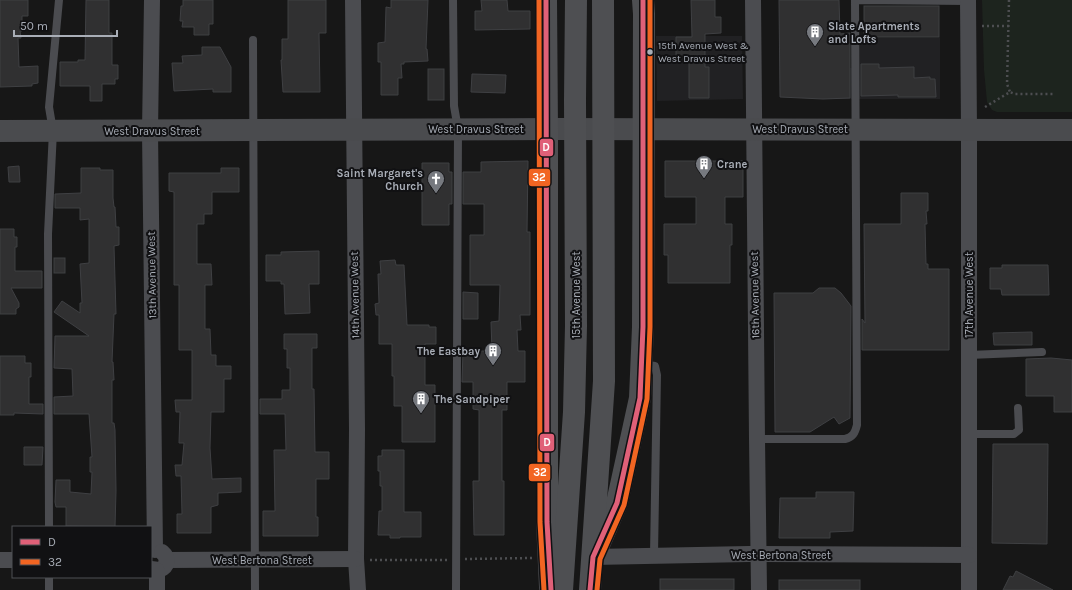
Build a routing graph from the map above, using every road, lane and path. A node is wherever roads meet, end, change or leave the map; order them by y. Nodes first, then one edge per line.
1 (59, 0) edge
2 (152, 0) edge
3 (354, 0) edge
4 (453, 0) edge
5 (546, 0) edge
6 (576, 0) edge
7 (602, 0) edge
8 (643, 0) edge
9 (753, 0) edge
10 (1009, 0) edge
11 (968, 1) edge
12 (981, 26) dead end
13 (1009, 26) junction
14 (253, 40) dead end
15 (1010, 92) junction
16 (1054, 94) dead end
17 (985, 107) dead end
18 (551, 129) junction
19 (636, 129) junction
20 (354, 130) junction
21 (458, 130) junction
22 (754, 130) junction
23 (856, 130) junction
24 (969, 130) junction
25 (1072, 130) edge
26 (0, 131) edge
27 (53, 131) junction
28 (150, 131) junction
29 (253, 131) junction
30 (1042, 352) dead end
31 (969, 355) junction
32 (642, 364) junction
33 (1018, 408) dead end
34 (969, 434) junction
35 (757, 439) junction
36 (49, 526) edge
37 (153, 550) edge
38 (759, 554) junction
39 (654, 555) junction
40 (969, 555) junction
41 (593, 557) junction
42 (535, 558) dead end
43 (356, 559) junction
44 (0, 560) edge
45 (12, 560) edge
46 (255, 560) junction
47 (374, 560) dead end
48 (438, 560) dead end
49 (462, 560) dead end
50 (158, 567) edge
51 (49, 578) edge
52 (49, 590) edge
53 (157, 590) edge
54 (255, 590) edge
55 (358, 590) edge
56 (456, 590) edge
57 (550, 590) edge
58 (562, 590) edge
59 (590, 590) edge
60 (759, 590) edge
61 (969, 590) edge

1 - 27 lane
2 - 28 street, 13th Avenue West
3 - 20 street, 14th Avenue West
4 - 21 lane
5 - 18 main road
6 - 58 main road, 15th Avenue West
7 - 41 main road
8 - 19 main road
9 - 22 street, 16th Avenue West
10 - 13 path
11 - 23 lane
11 - 24 street, 17th Avenue West
12 - 13 path
13 - 15 path
14 - 29 lane
15 - 16 path
15 - 17 path
18 - 19 street, West Dravus Street
18 - 21 street, West Dravus Street
18 - 57 main road
19 - 22 street, West Dravus Street
19 - 32 main road
20 - 21 street, West Dravus Street
20 - 29 street, West Dravus Street
20 - 43 street, 14th Avenue West
21 - 56 lane
22 - 23 street, West Dravus Street
22 - 35 street, 16th Avenue West
23 - 24 street, West Dravus Street
23 - 35 lane
24 - 25 street, West Dravus Street
24 - 31 street, 17th Avenue West
26 - 27 street, West Dravus Street
27 - 28 street, West Dravus Street
27 - 36 lane
28 - 29 street, West Dravus Street
28 - 37 street, 13th Avenue West
29 - 46 lane
30 - 31 lane
31 - 34 street, 17th Avenue West
32 - 39 lane
32 - 41 main road
33 - 34 lane
34 - 40 street, 17th Avenue West
35 - 38 street, 16th Avenue West
37 - 50 street
38 - 39 street, West Bertona Street
38 - 40 street, West Bertona Street
38 - 60 street, 16th Avenue West
39 - 41 street, West Bertona Street
40 - 61 street, 17th Avenue West
41 - 59 main road
42 - 49 path
43 - 46 street, West Bertona Street
43 - 55 street, 14th Avenue West
44 - 45 street
46 - 50 street, West Bertona Street
46 - 54 lane
47 - 48 path
50 - 53 street
51 - 52 lane

